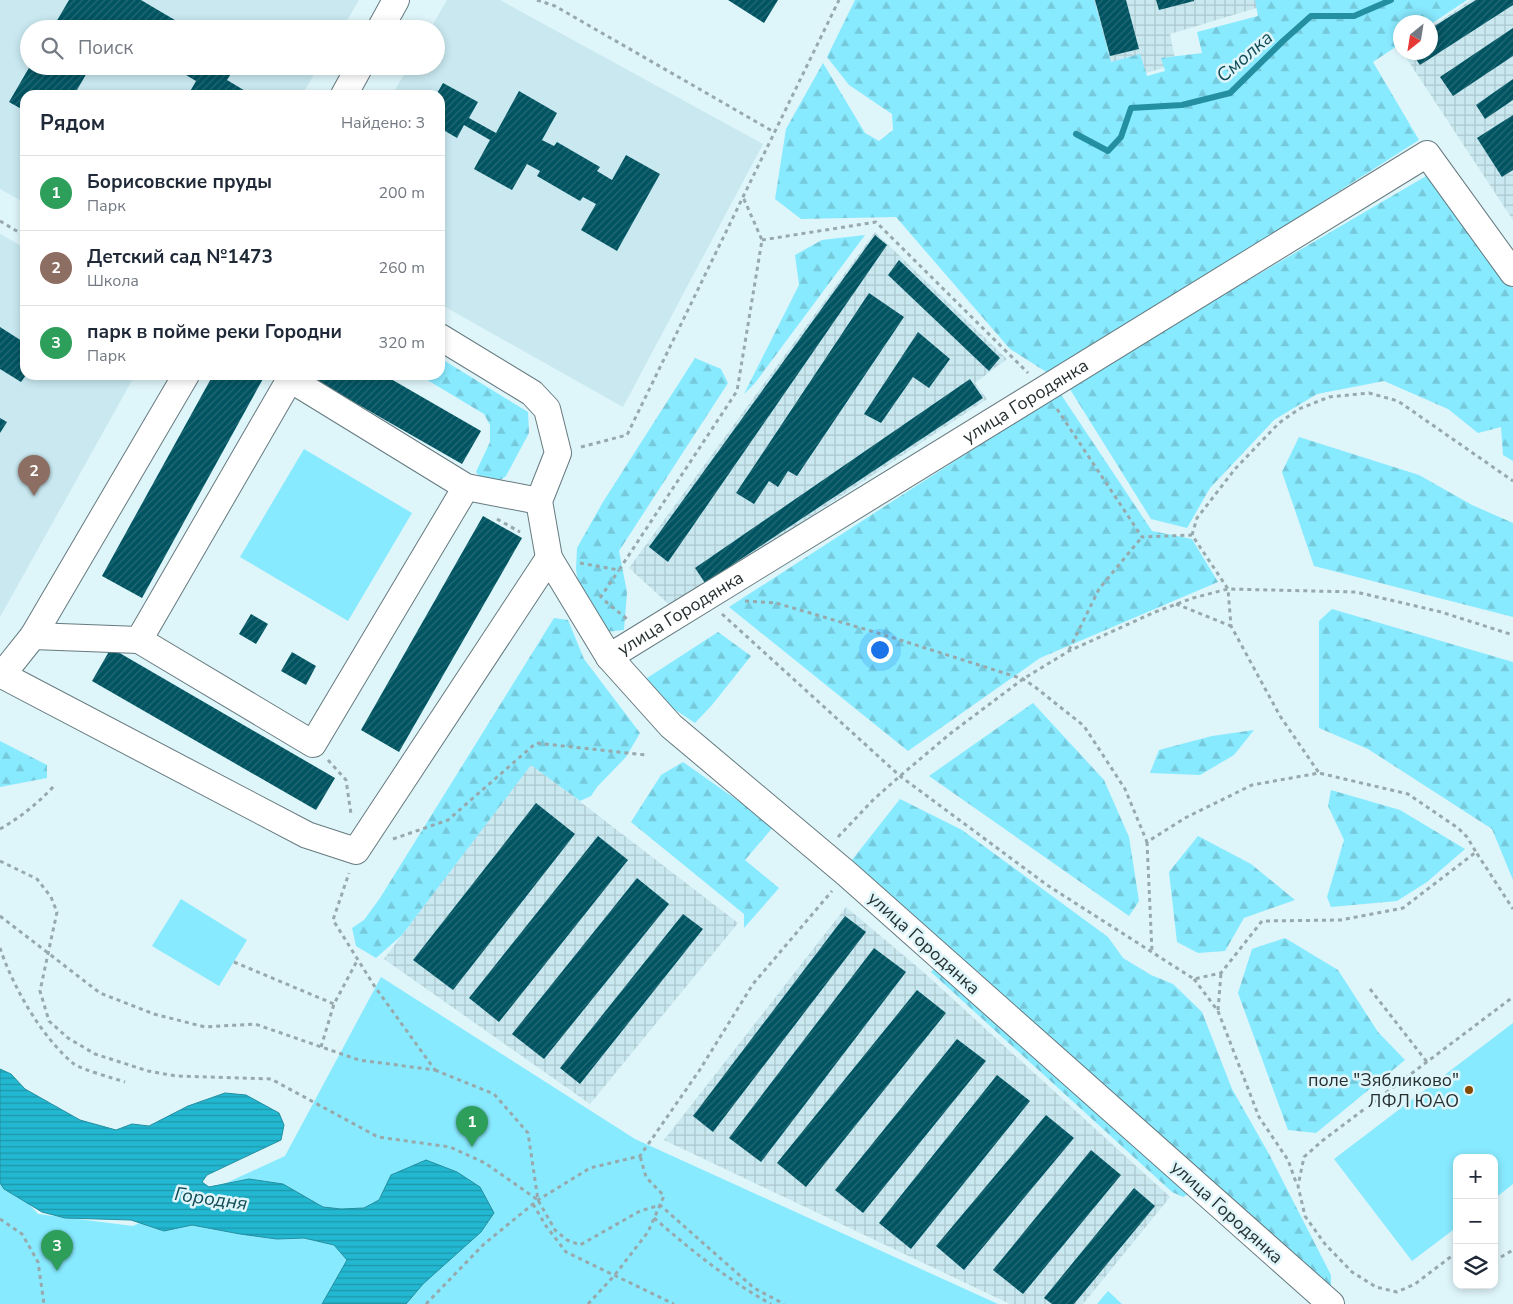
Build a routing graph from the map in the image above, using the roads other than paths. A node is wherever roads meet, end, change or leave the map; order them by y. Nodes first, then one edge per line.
1 (396, 0) edge
2 (385, 20) edge
3 (355, 75) edge
4 (347, 90) edge
5 (1513, 273) edge
6 (445, 340) edge
7 (183, 380) edge
8 (289, 380) edge
9 (293, 380) edge
10 (466, 487) junction
11 (539, 502) junction
12 (548, 552) junction
13 (33, 636) junction
14 (139, 640) junction
15 (609, 658) junction
16 (1, 675) edge
17 (1331, 1304) edge

1 - 2 street
3 - 4 street
5 - 15 street, улица Городянка
6 - 11 street
7 - 13 street
8 - 14 street
9 - 10 street
10 - 11 street
10 - 14 street
11 - 12 street
12 - 15 street
12 - 16 street
13 - 14 street
13 - 16 street
15 - 17 street, улица Городянка

